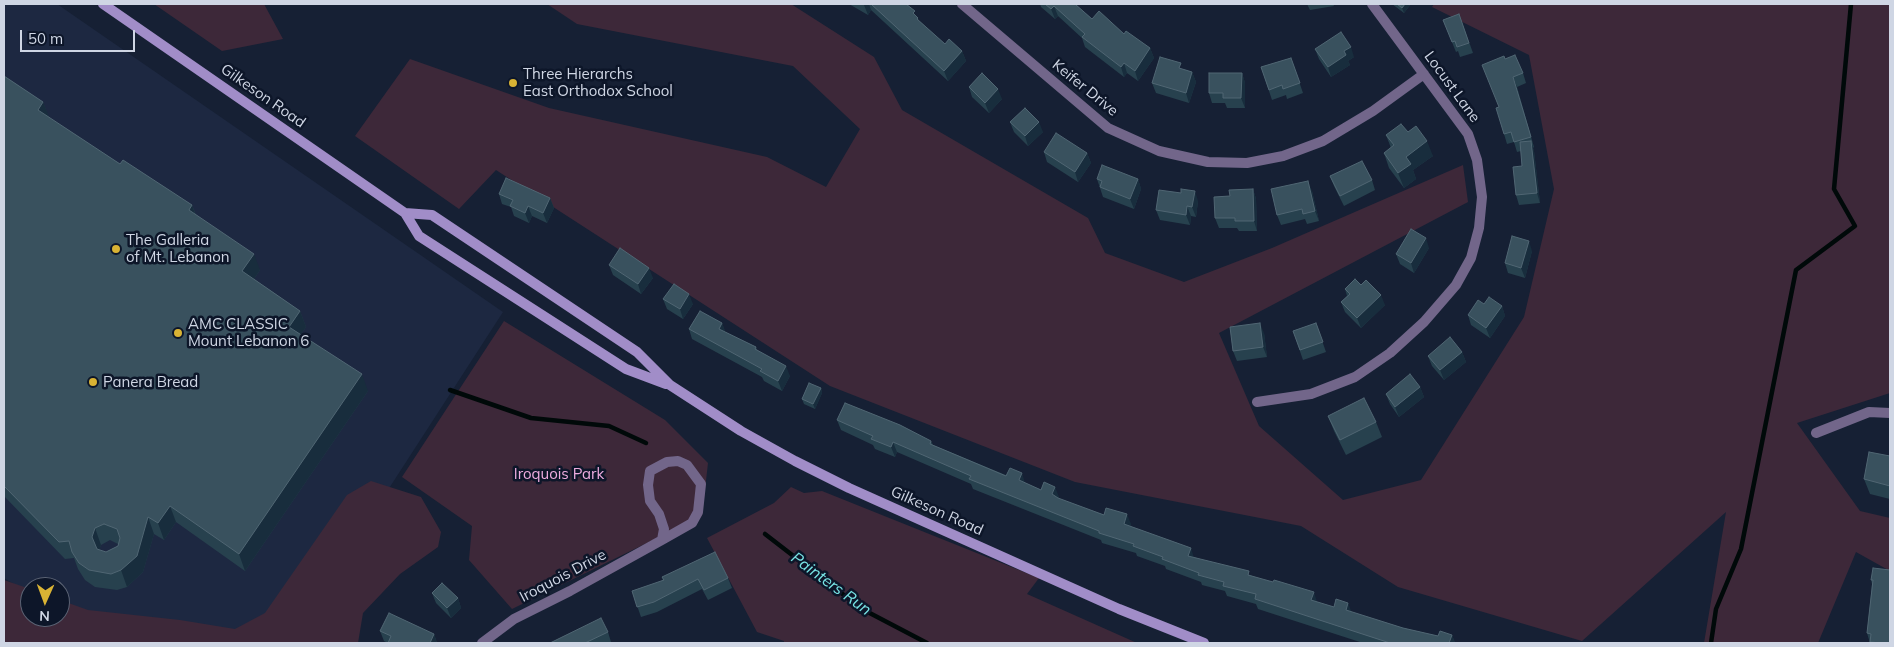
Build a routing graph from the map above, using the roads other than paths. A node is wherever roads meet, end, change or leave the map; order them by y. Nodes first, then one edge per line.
1 (103, 4) edge
2 (962, 4) edge
3 (1372, 4) edge
4 (1424, 74) junction
5 (405, 213) junction
6 (670, 385) junction
7 (1257, 402) dead end
8 (1890, 413) edge
9 (1816, 433) dead end
10 (662, 540) junction
11 (482, 643) edge
12 (1204, 643) edge

1 - 5 street, Gilkeson Road
2 - 4 street, Keifer Drive
3 - 4 street, Locust Lane
4 - 7 street, Locust Lane
5 - 6 street, Gilkeson Road
5 - 6 street, Gilkeson Road
6 - 12 street, Gilkeson Road
8 - 9 street
10 - 10 street, Iroquois Drive
10 - 11 street, Iroquois Drive

